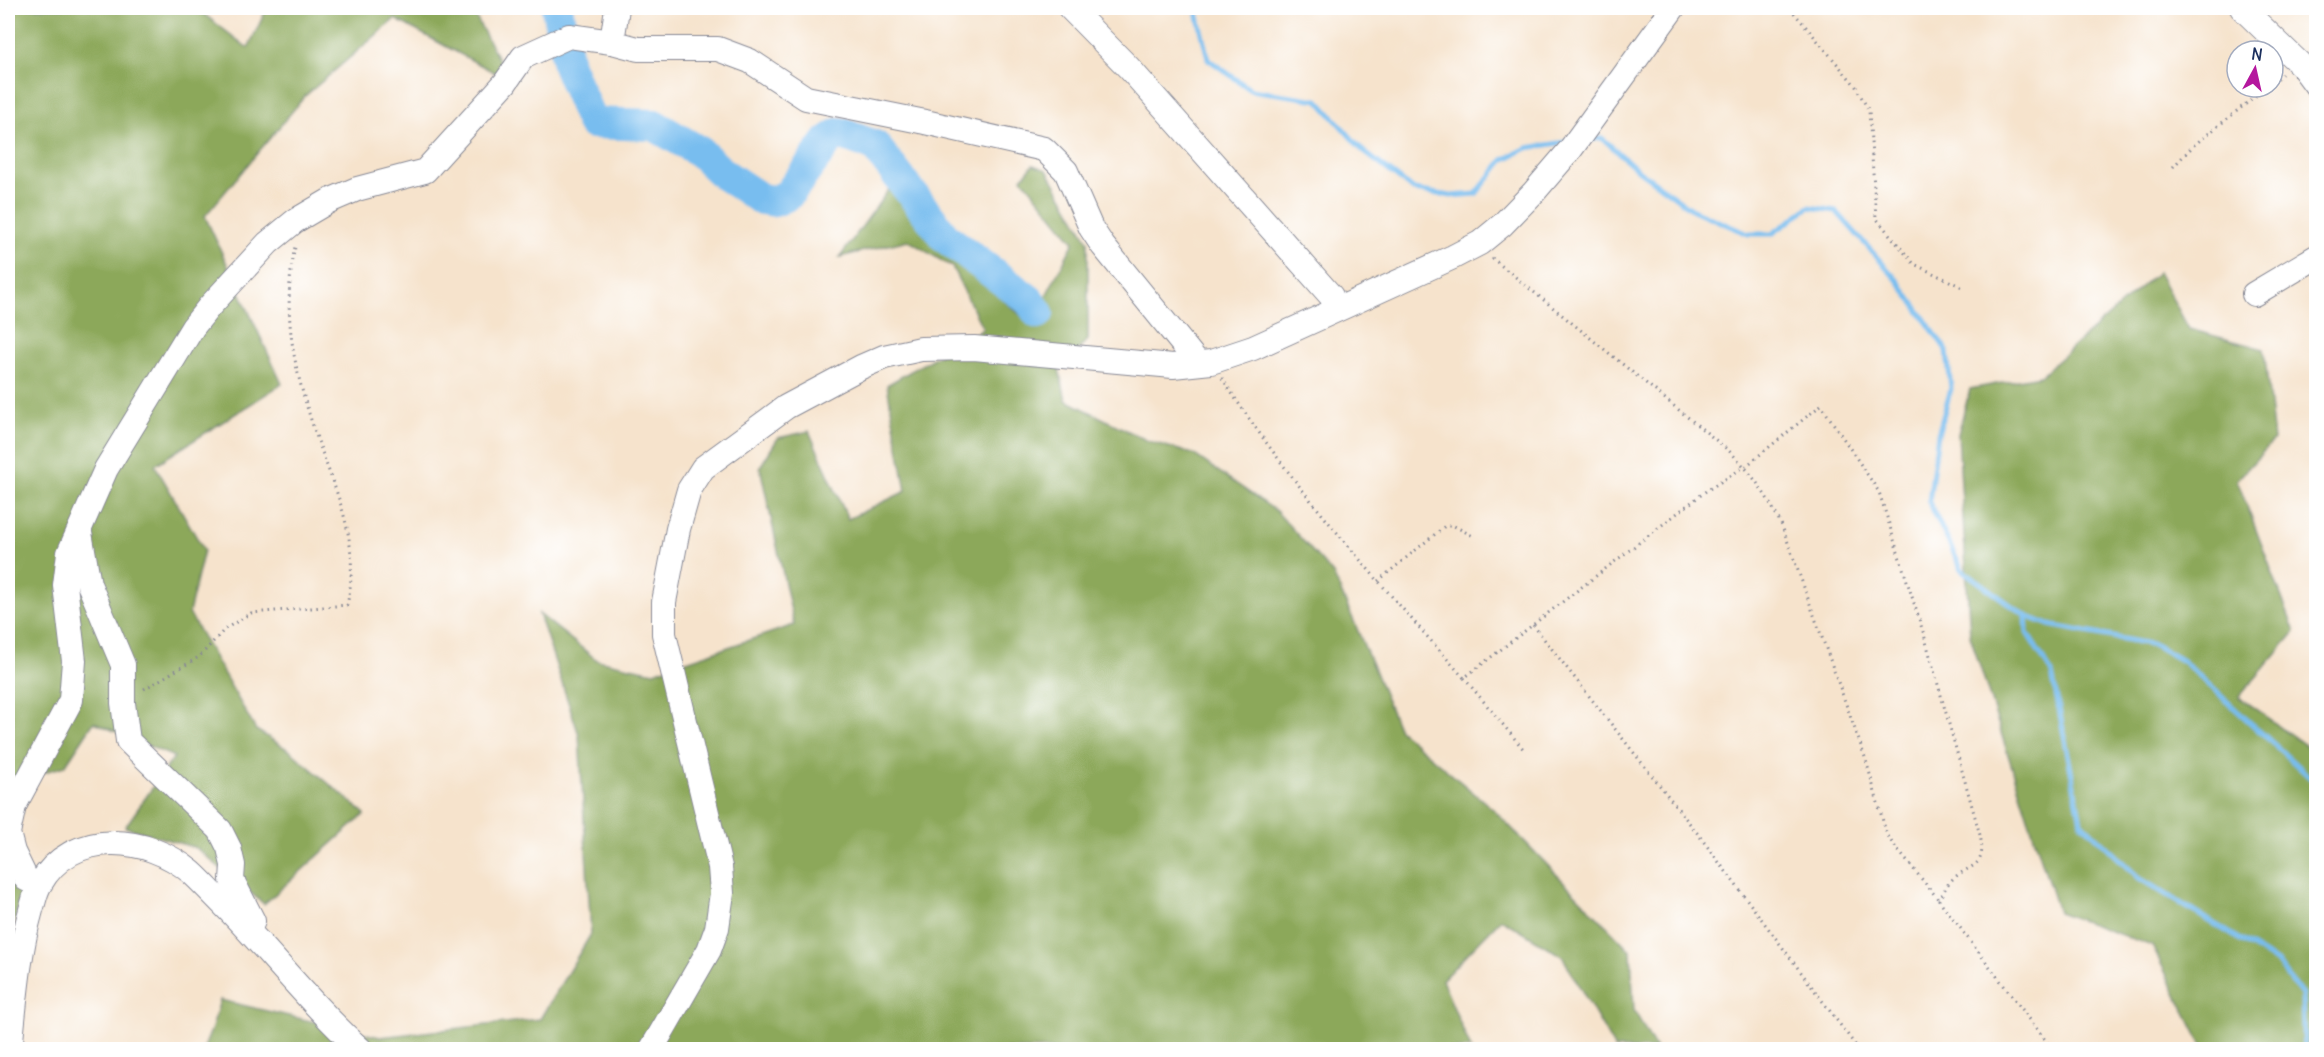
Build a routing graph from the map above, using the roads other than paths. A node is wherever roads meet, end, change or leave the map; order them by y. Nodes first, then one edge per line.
1 (617, 8) edge
2 (1070, 8) edge
3 (1673, 8) edge
4 (2241, 8) edge
5 (612, 42) junction
6 (2316, 85) edge
7 (2316, 257) edge
8 (2254, 294) dead end
9 (1337, 309) junction
10 (1205, 362) junction
11 (79, 532) junction
12 (39, 885) junction
13 (249, 930) junction
14 (10, 1050) edge
15 (361, 1050) edge
16 (651, 1050) edge

1 - 5 street
2 - 9 street
3 - 9 street
4 - 6 street
5 - 10 street
5 - 11 street
7 - 8 street
9 - 10 street
10 - 16 street
11 - 12 street
11 - 13 street
12 - 13 street
12 - 14 street
13 - 15 street

